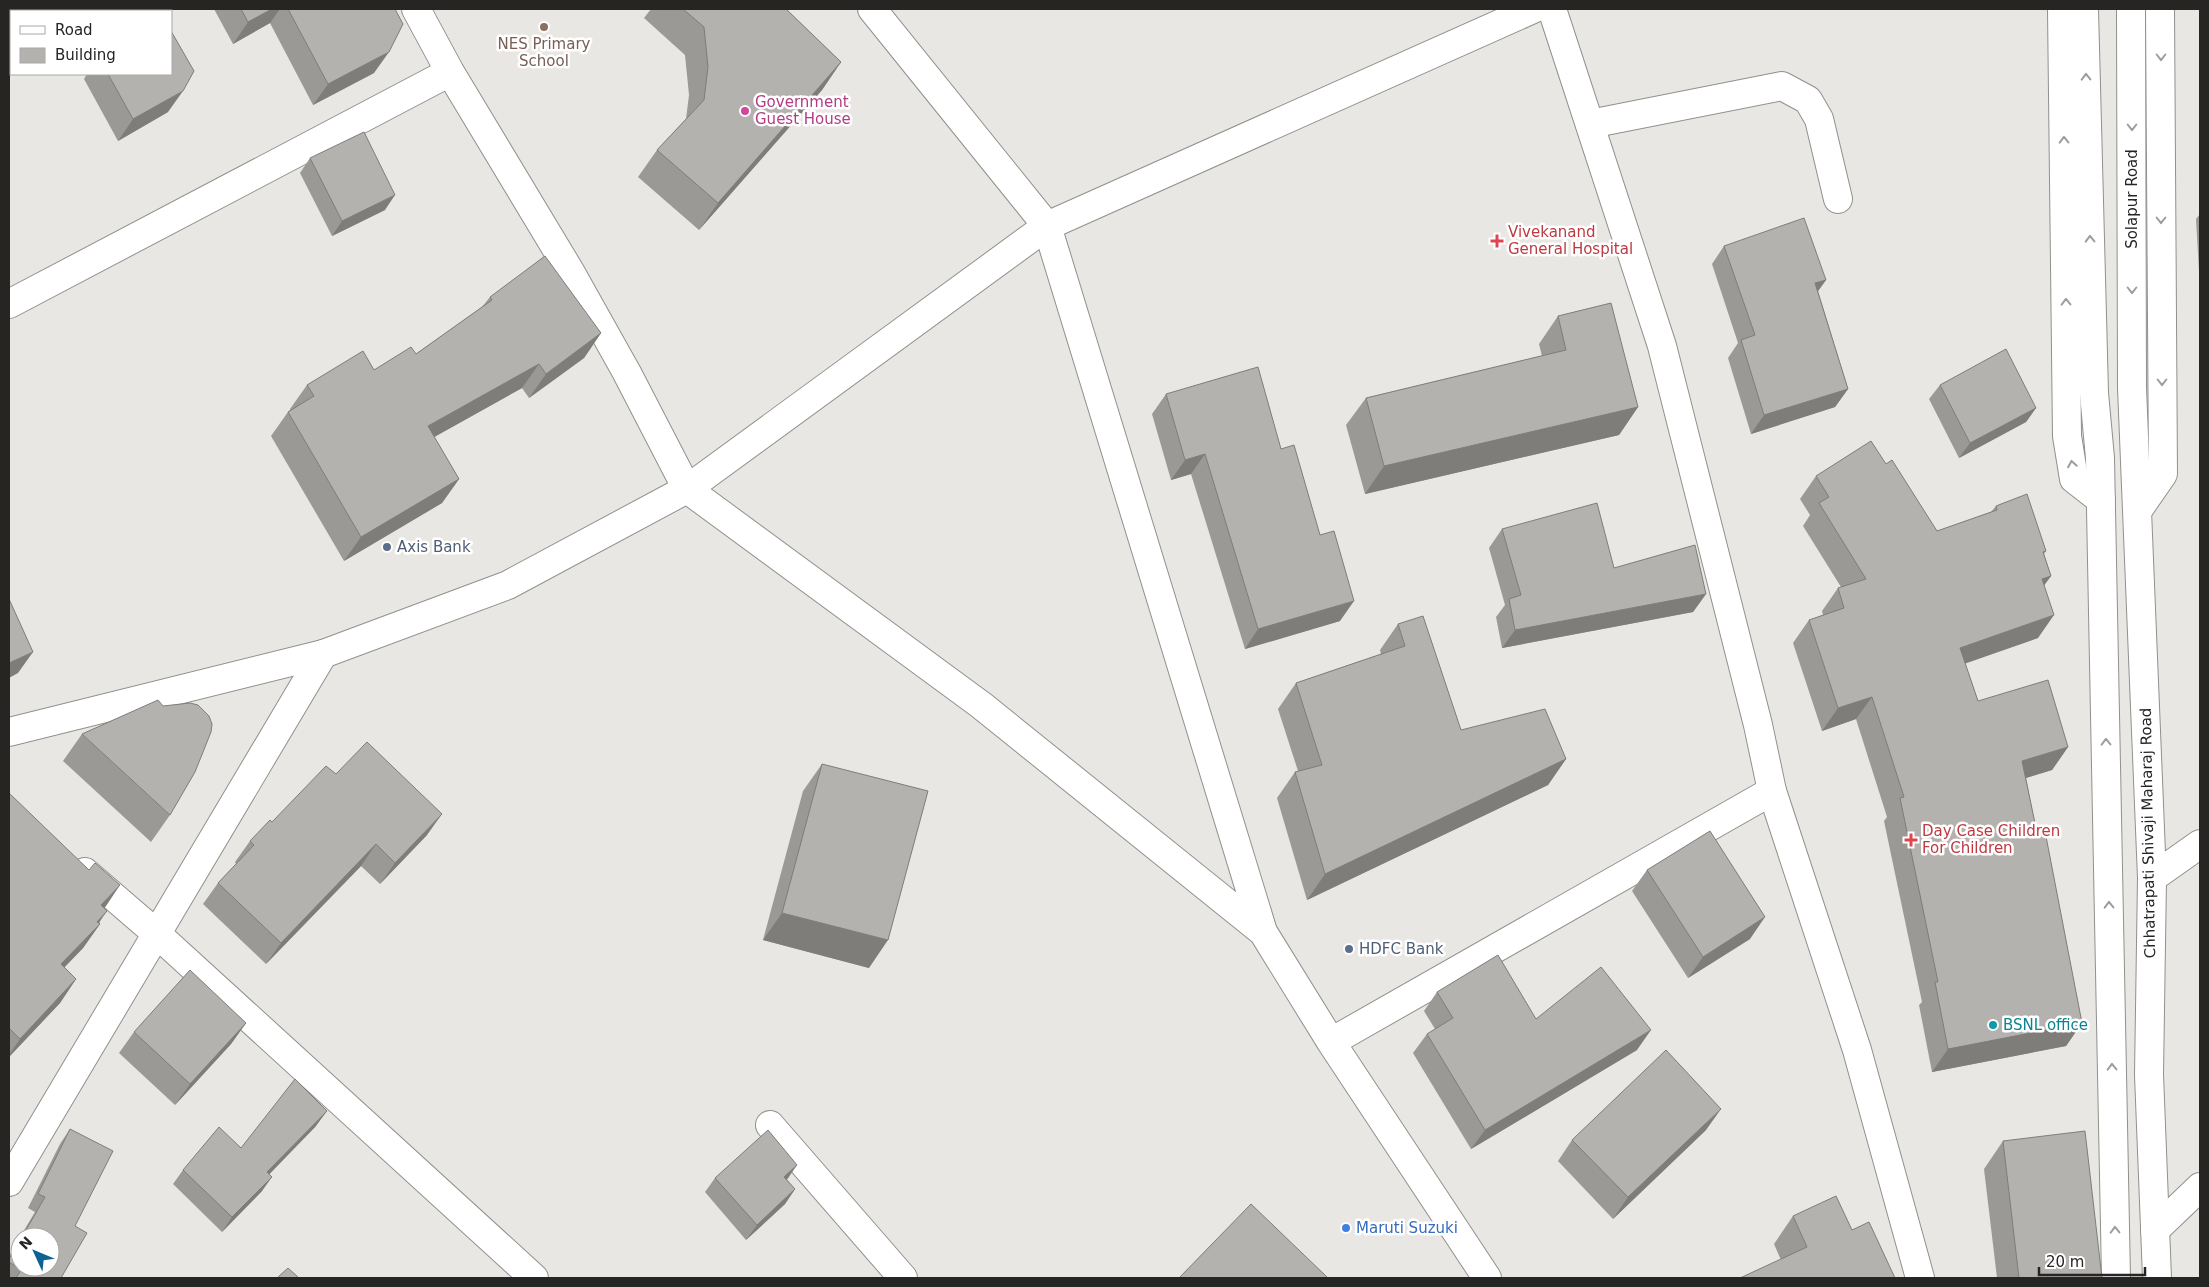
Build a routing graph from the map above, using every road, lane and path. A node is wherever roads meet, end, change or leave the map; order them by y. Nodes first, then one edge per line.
1 (416, 9) edge
2 (872, 9) edge
3 (1533, 9) edge
4 (1552, 9) edge
5 (2062, 9) edge
6 (2084, 9) edge
7 (2131, 9) edge
8 (2160, 9) edge
9 (450, 72) junction
10 (1590, 124) junction
11 (1838, 199) dead end
12 (1047, 226) junction
13 (9, 304) edge
14 (2132, 388) joint
15 (687, 489) junction
16 (2100, 500) junction
17 (2138, 510) junction
18 (323, 654) junction
19 (9, 732) edge
20 (1772, 791) junction
21 (2200, 844) edge
22 (68, 857) edge
23 (2152, 878) junction
24 (1263, 932) junction
25 (157, 934) junction
26 (1331, 1042) junction
27 (770, 1125) dead end
28 (9, 1182) edge
29 (2200, 1187) edge
30 (2155, 1230) junction
31 (1484, 1277) edge
32 (534, 1278) edge
33 (903, 1278) edge
34 (1920, 1278) edge
35 (2116, 1278) edge
36 (2157, 1278) edge

1 - 9 street
2 - 12 street
3 - 12 street
4 - 10 street
16 -> 5 street
16 -> 6 street
7 -> 14 street, Solapur Road
8 -> 17 street
9 - 13 street
9 - 15 street
10 - 11 street
10 - 20 street
12 - 15 street
12 - 24 street
14 - 17 street, Chhatrapati Shivaji Maharaj Road
15 - 18 street
15 - 24 street
35 -> 16 street
17 - 23 street, Chhatrapati Shivaji Maharaj Road
18 - 19 street
18 - 25 street
20 - 26 street
20 - 34 street
21 - 23 street
22 - 25 street
23 - 30 street, Chhatrapati Shivaji Maharaj Road
24 - 26 street
25 - 28 street
25 - 32 street
26 - 31 street
27 - 33 street
29 - 30 street
30 - 36 street, Chhatrapati Shivaji Maharaj Road

